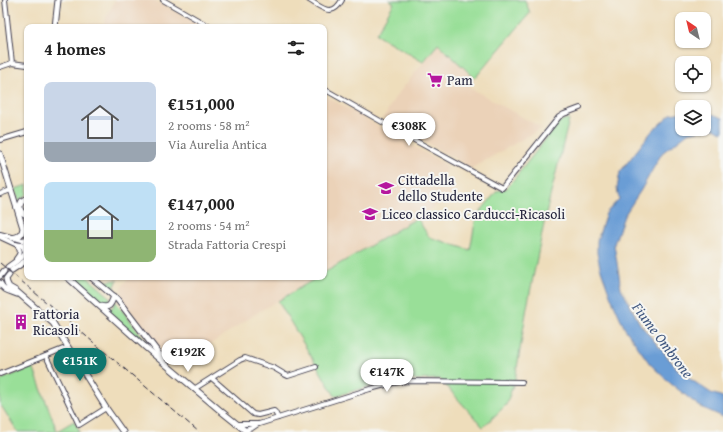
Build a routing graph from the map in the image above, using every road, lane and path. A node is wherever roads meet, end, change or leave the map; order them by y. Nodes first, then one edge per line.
1 (5, 0) edge
2 (58, 0) edge
3 (163, 0) edge
4 (309, 0) edge
5 (342, 0) edge
6 (55, 24) edge
7 (203, 24) edge
8 (12, 63) junction
9 (24, 65) edge
10 (0, 67) edge
11 (327, 91) edge
12 (580, 108) dead end
13 (24, 133) edge
14 (0, 140) edge
15 (0, 154) edge
16 (12, 191) junction
17 (0, 194) edge
18 (24, 200) edge
19 (20, 205) junction
20 (24, 214) edge
21 (0, 235) edge
22 (12, 238) junction
23 (24, 240) edge
24 (16, 244) junction
25 (24, 249) edge
26 (24, 254) edge
27 (14, 262) junction
28 (24, 262) edge
29 (7, 277) joint
30 (71, 280) edge
31 (95, 280) edge
32 (0, 284) edge
33 (22, 296) junction
34 (114, 296) junction
35 (100, 306) junction
36 (68, 347) junction
37 (46, 356) junction
38 (316, 367) dead end
39 (172, 370) junction
40 (0, 374) edge
41 (212, 378) junction
42 (522, 382) dead end
43 (194, 389) junction
44 (106, 408) junction
45 (278, 418) junction
46 (235, 424) junction
47 (248, 424) junction
48 (259, 424) junction
49 (252, 430) edge
50 (121, 431) edge
51 (246, 431) edge

1 - 8 street
2 - 6 main road
3 - 7 street
4 - 5 street
8 - 9 street
8 - 10 street
11 - 12 street
13 - 14 street
15 - 16 main road
16 - 17 street
16 - 19 main road
16 - 22 main road
18 - 19 main road
19 - 20 main road
21 - 22 street
21 - 24 street
22 - 23 street
24 - 25 street
24 - 27 street
26 - 27 main road
27 - 28 main road
29 - 32 street
29 - 33 main road
30 - 35 main road
31 - 34 main road
32 - 33 main road
33 - 36 main road
34 - 35 main road
34 - 39 main road
35 - 39 main road
36 - 37 street
36 - 44 main road
37 - 40 street
37 - 44 street
38 - 41 street
39 - 43 main road
41 - 43 street
41 - 45 street
42 - 45 street
43 - 46 main road
44 - 50 main road
45 - 48 street
46 - 47 street
46 - 51 main road
47 - 48 street
47 - 51 street
48 - 49 street
49 - 51 street

